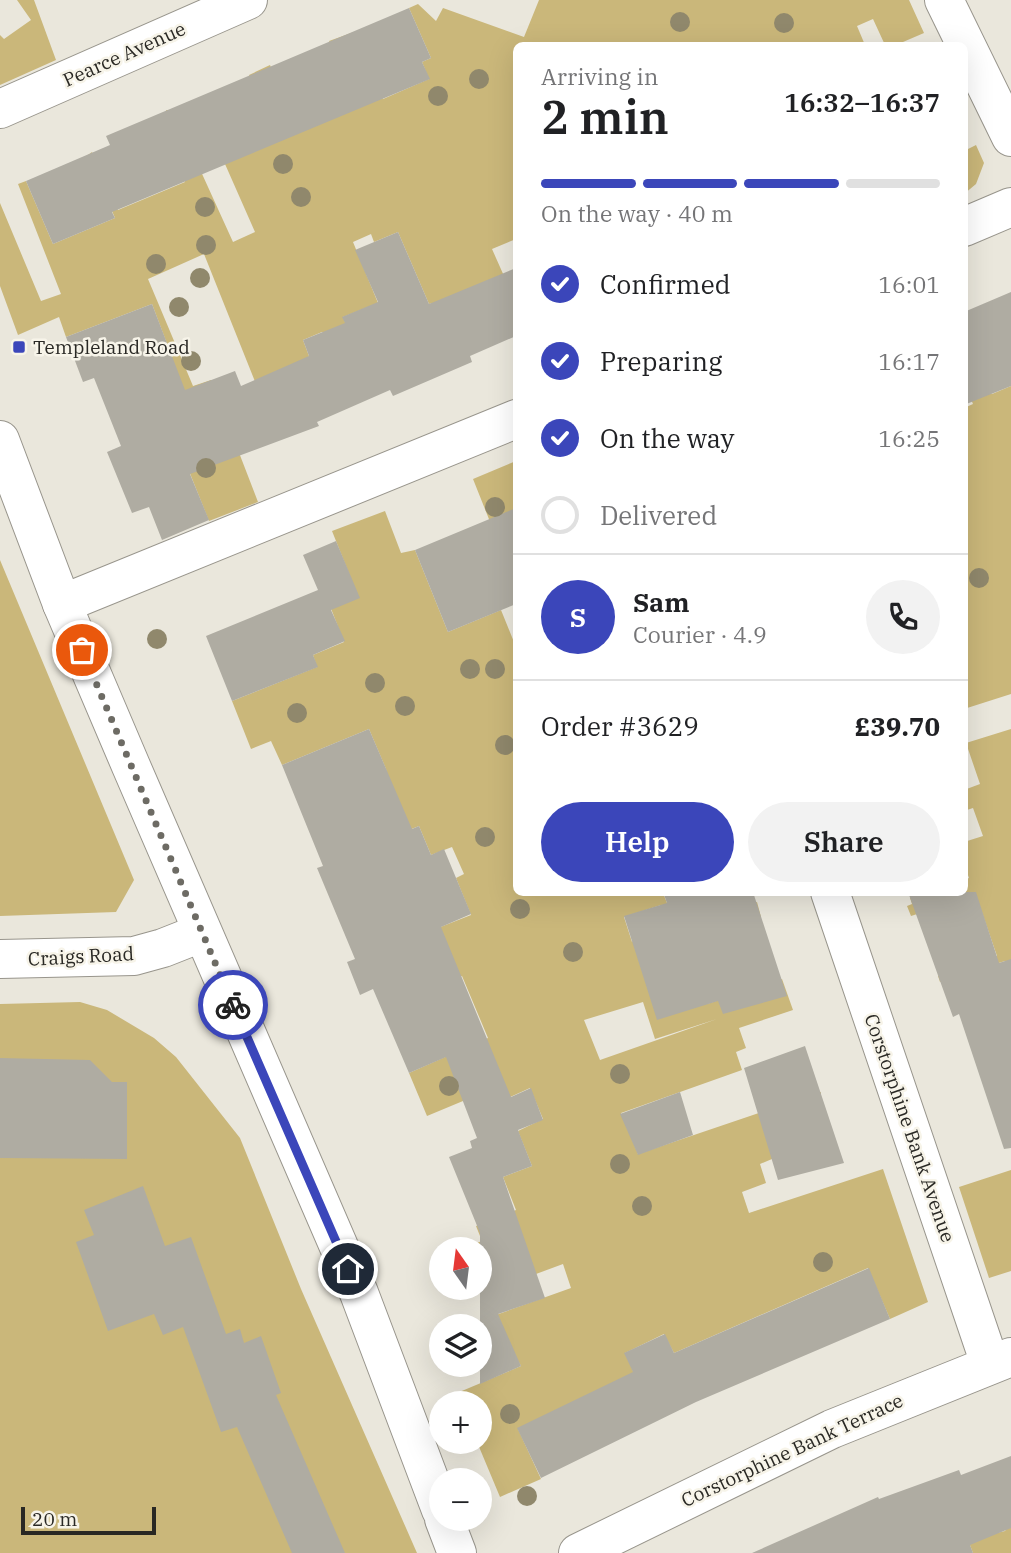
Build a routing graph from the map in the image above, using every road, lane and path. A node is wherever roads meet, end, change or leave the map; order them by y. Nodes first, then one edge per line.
1 (248, 0) edge
2 (944, 0) edge
3 (965, 42) edge
4 (968, 49) edge
5 (0, 108) edge
6 (1011, 136) edge
7 (1011, 207) edge
8 (968, 225) edge
9 (513, 420) edge
10 (0, 440) edge
11 (62, 604) junction
12 (831, 896) edge
13 (201, 933) junction
14 (0, 959) edge
15 (1001, 1361) edge
16 (429, 1478) edge
17 (449, 1531) edge
18 (457, 1553) edge
19 (578, 1553) edge

1 - 5 street, Pearce Avenue
2 - 3 street
4 - 6 street
7 - 8 street
9 - 11 street
10 - 11 street
11 - 13 street
12 - 15 street, Corstorphine Bank Avenue
13 - 14 street, Craigs Road
13 - 16 street
15 - 19 street, Corstorphine Bank Terrace
17 - 18 street

